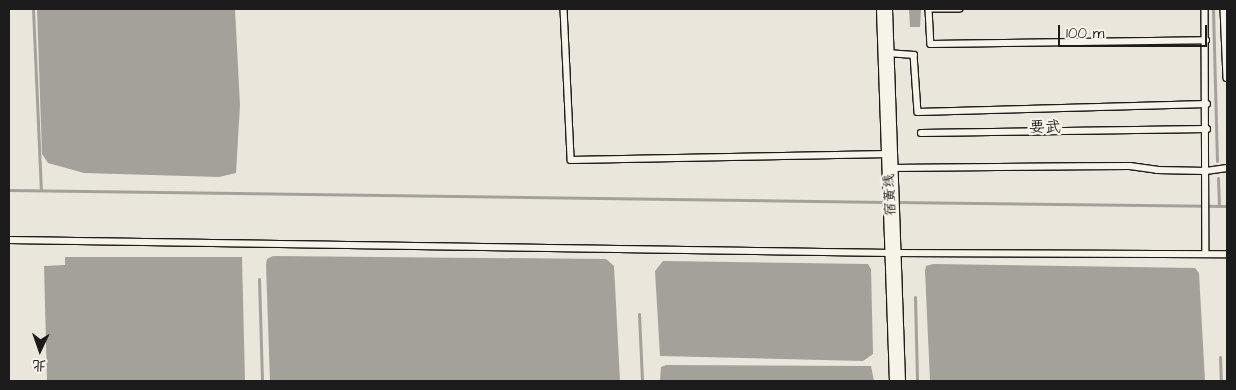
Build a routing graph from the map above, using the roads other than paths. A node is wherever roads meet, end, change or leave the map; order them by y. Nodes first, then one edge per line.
1 (564, 9) edge
2 (884, 9) edge
3 (960, 9) edge
4 (1205, 9) edge
5 (1224, 9) edge
6 (1226, 39) edge
7 (1206, 40) junction
8 (886, 54) junction
9 (1227, 67) edge
10 (1227, 78) edge
11 (1207, 104) junction
12 (1207, 129) junction
13 (921, 132) dead end
14 (889, 167) junction
15 (1227, 168) edge
16 (1206, 171) junction
17 (9, 240) edge
18 (892, 253) junction
19 (1206, 254) junction
20 (1227, 254) edge
21 (897, 381) edge

1 - 14 lane
2 - 8 main road, 宿黄线
3 - 7 lane
4 - 7 lane
5 - 6 lane
6 - 9 lane
7 - 11 lane
8 - 11 lane
8 - 14 main road, 宿黄线
9 - 10 lane
11 - 12 lane
12 - 13 lane
12 - 16 lane
14 - 16 lane
14 - 18 main road, 宿黄线
15 - 16 lane
16 - 19 lane
17 - 18 lane
18 - 19 lane
18 - 21 main road, 宿黄线
19 - 20 lane

